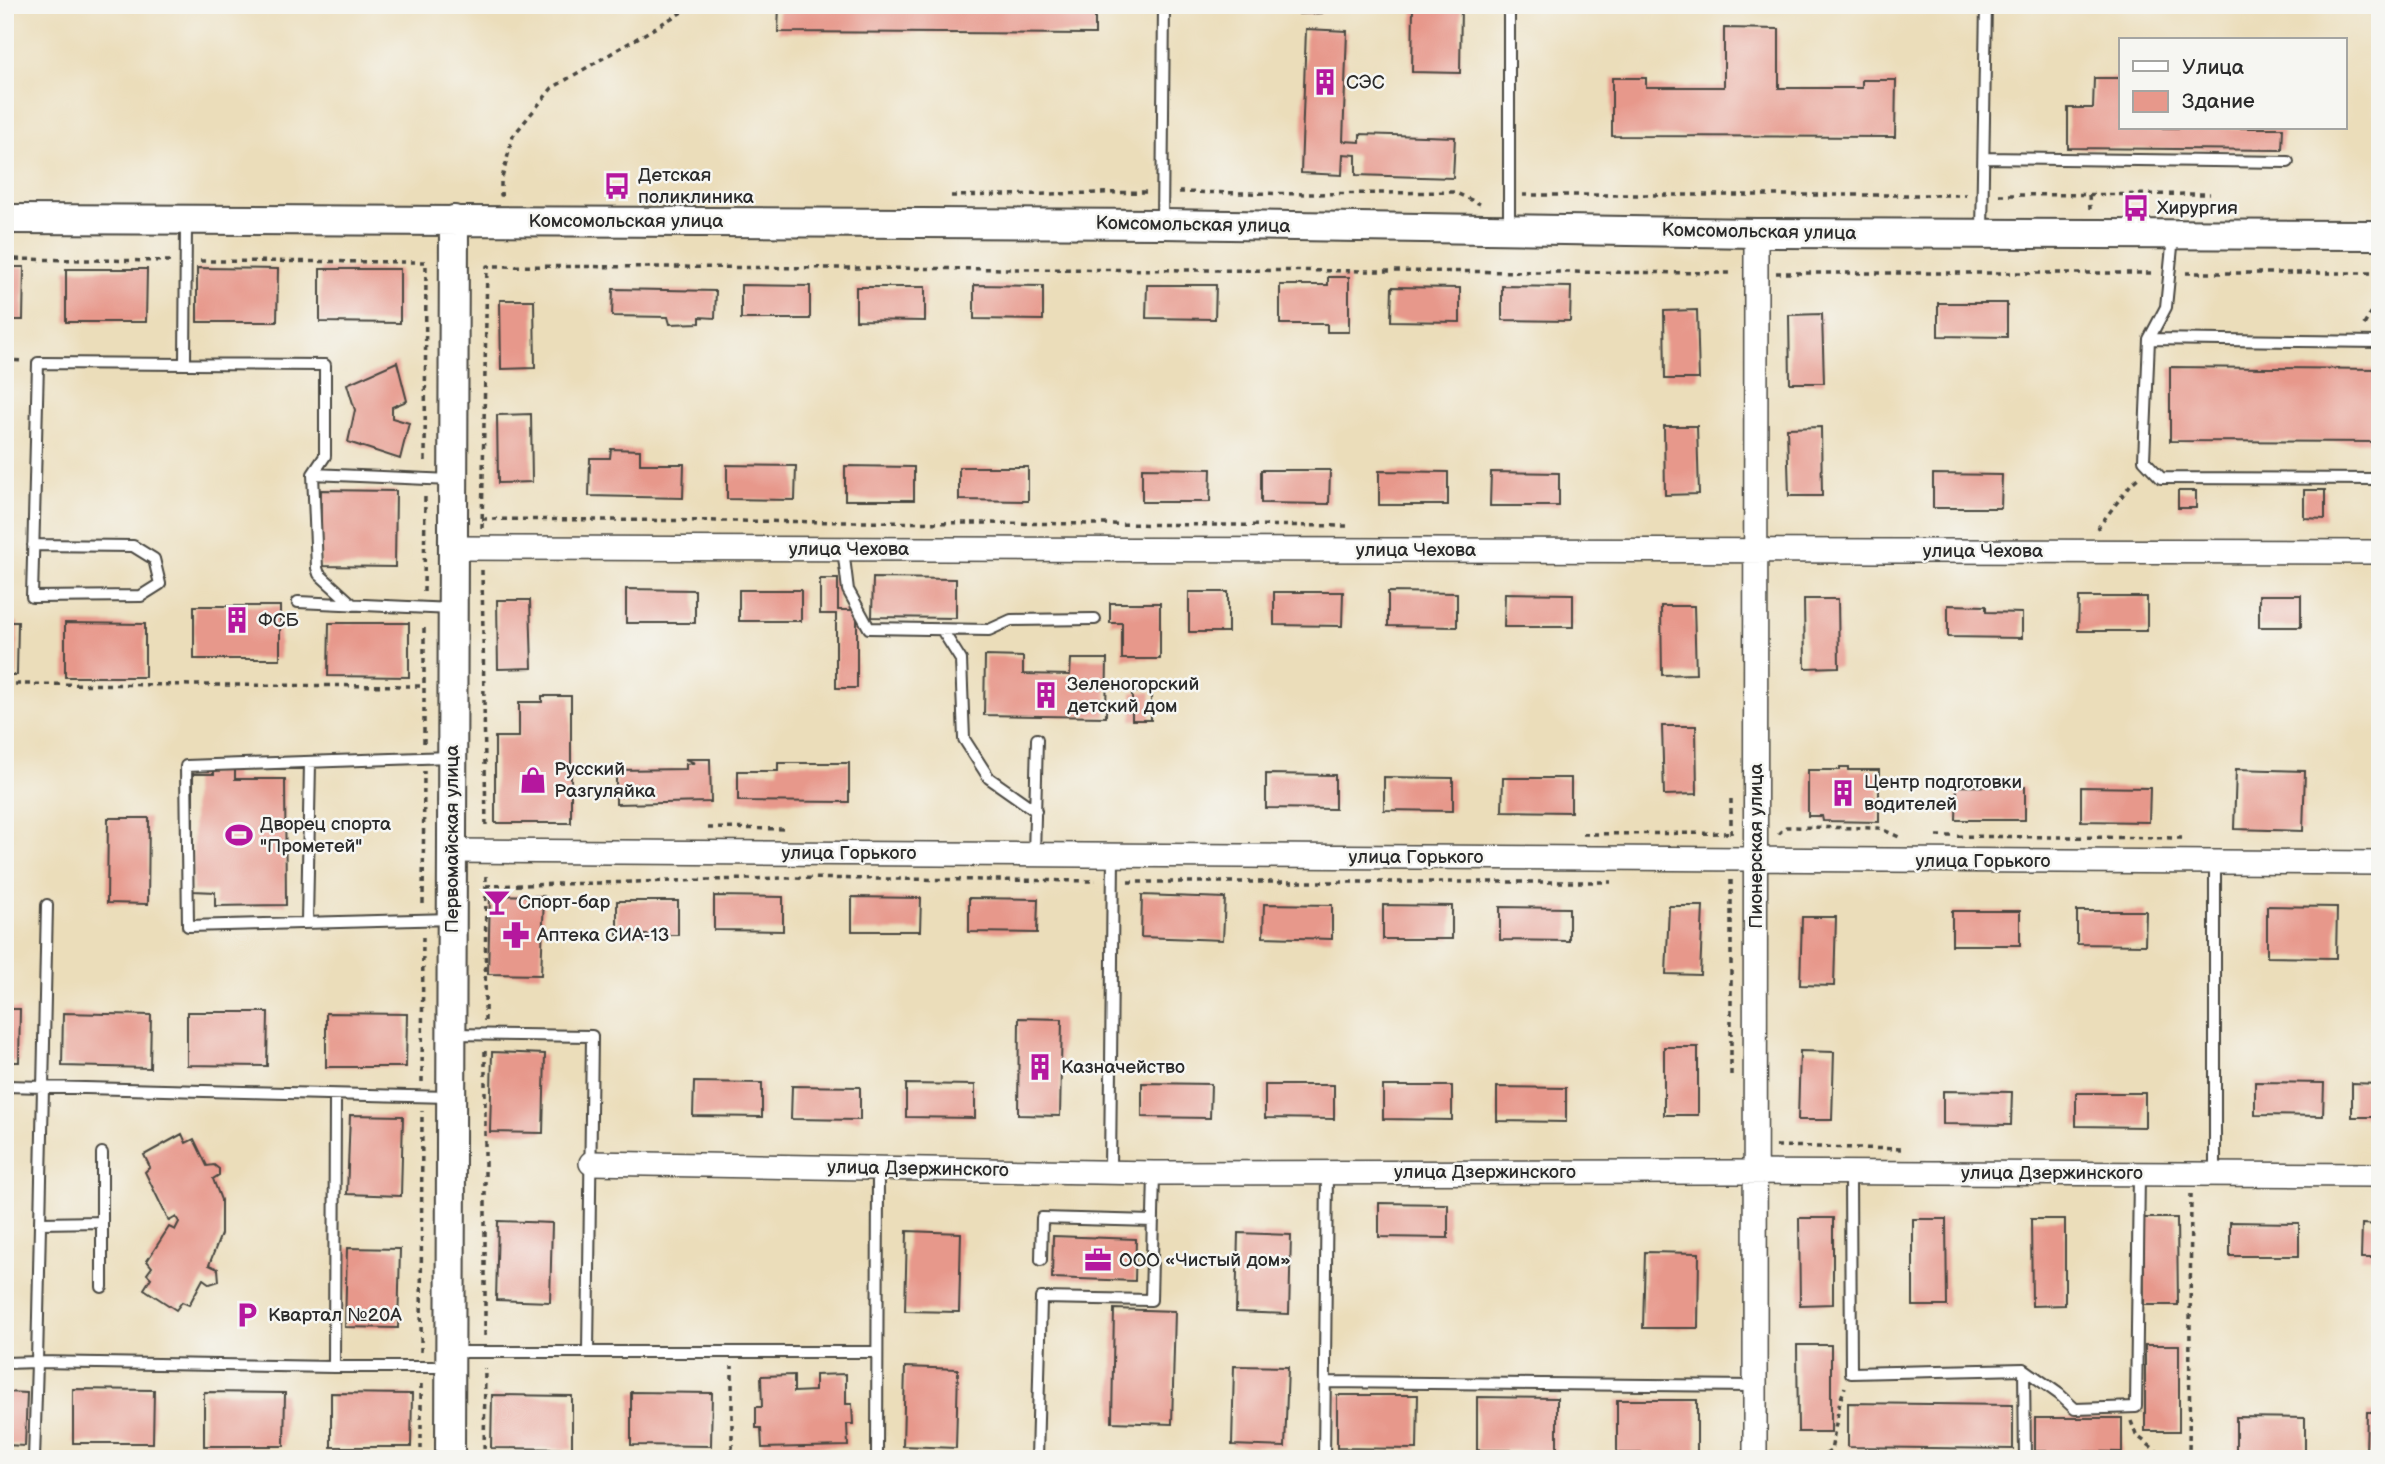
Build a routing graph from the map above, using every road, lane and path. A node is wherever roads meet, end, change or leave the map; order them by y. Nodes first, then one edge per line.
1 (694, 5) edge
2 (1164, 5) edge
3 (1509, 5) edge
4 (1986, 5) edge
5 (1984, 158) junction
6 (2288, 162) dead end
7 (1163, 192) junction
8 (2210, 194) dead end
9 (501, 195) dead end
10 (1520, 195) dead end
11 (1983, 195) junction
12 (2089, 195) junction
13 (2090, 212) dead end
14 (5, 219) edge
15 (186, 219) junction
16 (454, 220) junction
17 (1509, 223) junction
18 (1162, 224) junction
19 (1756, 233) junction
20 (1982, 234) junction
21 (2173, 234) junction
22 (2380, 235) edge
23 (5, 259) edge
24 (186, 261) junction
25 (487, 266) dead end
26 (1756, 273) junction
27 (2169, 273) junction
28 (2378, 274) edge
29 (2149, 339) junction
30 (2354, 342) junction
31 (2380, 342) edge
32 (185, 364) junction
33 (2152, 468) junction
34 (313, 474) junction
35 (425, 479) junction
36 (2380, 479) edge
37 (453, 481) junction
38 (482, 519) dead end
39 (1359, 526) dead end
40 (33, 545) junction
41 (453, 548) junction
42 (843, 549) junction
43 (1756, 551) junction
44 (2083, 552) junction
45 (2380, 552) edge
46 (298, 602) dead end
47 (353, 605) junction
48 (424, 608) junction
49 (453, 610) junction
50 (1095, 619) dead end
51 (942, 629) junction
52 (5, 684) edge
53 (424, 686) junction
54 (1037, 739) dead end
55 (452, 757) junction
56 (424, 758) junction
57 (310, 762) junction
58 (1036, 811) junction
59 (1786, 827) dead end
60 (1905, 840) dead end
61 (452, 851) junction
62 (1034, 855) junction
63 (1114, 855) junction
64 (1756, 859) junction
65 (2215, 862) junction
66 (2380, 863) edge
67 (47, 905) dead end
68 (423, 919) junction
69 (452, 919) junction
70 (307, 922) junction
71 (452, 1034) junction
72 (5, 1086) edge
73 (43, 1087) junction
74 (335, 1095) junction
75 (422, 1096) junction
76 (451, 1097) junction
77 (102, 1153) dead end
78 (591, 1163) junction
79 (878, 1168) junction
80 (1110, 1172) junction
81 (1756, 1172) junction
82 (1850, 1172) junction
83 (1154, 1173) junction
84 (1327, 1173) junction
85 (2139, 1174) junction
86 (2191, 1174) junction
87 (2215, 1174) junction
88 (2380, 1175) edge
89 (1153, 1221) junction
90 (101, 1222) junction
91 (40, 1223) junction
92 (1041, 1260) dead end
93 (102, 1287) dead end
94 (589, 1352) junction
95 (732, 1352) junction
96 (877, 1352) junction
97 (451, 1359) junction
98 (37, 1362) junction
99 (5, 1363) edge
100 (334, 1367) junction
101 (421, 1367) junction
102 (2024, 1369) junction
103 (1851, 1373) junction
104 (1325, 1382) junction
105 (1755, 1386) junction
106 (2127, 1407) junction
107 (34, 1459) edge
108 (421, 1459) edge
109 (450, 1459) edge
110 (732, 1459) edge
111 (877, 1459) edge
112 (1037, 1459) edge
113 (1324, 1459) edge
114 (1755, 1459) edge
115 (1817, 1459) edge
116 (2025, 1459) edge
117 (2167, 1459) edge
118 (2189, 1459) edge

1 - 9 path
2 - 7 lane
3 - 17 lane
4 - 5 lane
5 - 6 lane
5 - 11 lane
7 - 17 path
7 - 18 lane
8 - 12 path
10 - 11 path
11 - 12 path
11 - 20 lane
12 - 13 path
14 - 15 street, Комсомольская улица
15 - 16 street, Комсомольская улица
15 - 24 lane
16 - 18 street, Комсомольская улица
16 - 37 street, Первомайская улица
17 - 18 street, Комсомольская улица
17 - 19 street, Комсомольская улица
19 - 20 street, Комсомольская улица
19 - 26 street, Пионерская улица
20 - 21 street, Комсомольская улица
21 - 22 street, Комсомольская улица
21 - 27 lane
23 - 24 path
24 - 32 lane
24 - 35 path
25 - 26 path
26 - 27 path
26 - 43 street, Пионерская улица
27 - 28 path
27 - 29 lane
28 - 30 path
29 - 30 lane
29 - 33 lane
30 - 31 lane
32 - 34 lane
32 - 40 lane
33 - 36 lane
33 - 44 path
34 - 35 lane
34 - 47 lane
35 - 37 lane
35 - 48 path
37 - 41 street, Первомайская улица
38 - 39 path
40 - 40 lane
41 - 42 street, улица Чехова
41 - 49 street, Первомайская улица
42 - 43 street, улица Чехова
42 - 51 lane
43 - 44 street, улица Чехова
43 - 64 street, Пионерская улица
44 - 45 street, улица Чехова
46 - 47 lane
47 - 48 lane
48 - 49 lane
48 - 53 path
49 - 55 street, Первомайская улица
50 - 51 lane
51 - 58 lane
52 - 53 path
53 - 56 path
54 - 58 lane
55 - 56 lane
55 - 61 street, Первомайская улица
56 - 57 lane
56 - 68 path
57 - 70 lane
57 - 70 lane
58 - 62 lane
59 - 60 path
61 - 62 street, улица Горького
61 - 69 street, Первомайская улица
62 - 63 street, улица Горького
63 - 64 street, улица Горького
63 - 80 lane
64 - 65 street, улица Горького
64 - 81 street, Пионерская улица
65 - 66 street, улица Горького
65 - 87 lane
67 - 73 lane
68 - 69 lane
68 - 70 lane
68 - 75 path
69 - 71 street, Первомайская улица
71 - 76 street, Первомайская улица
71 - 78 lane
72 - 73 lane
73 - 74 lane
73 - 91 lane
74 - 75 lane
74 - 100 lane
75 - 76 lane
75 - 101 path
76 - 97 street, Первомайская улица
77 - 90 lane
78 - 79 street, улица Дзержинского
78 - 94 lane
79 - 80 street, улица Дзержинского
79 - 96 lane
80 - 83 street, улица Дзержинского
81 - 82 street, улица Дзержинского
81 - 84 street, улица Дзержинского
81 - 105 street, Пионерская улица
82 - 85 street, улица Дзержинского
82 - 103 lane
83 - 84 street, улица Дзержинского
83 - 89 lane
84 - 104 lane
85 - 86 street, улица Дзержинского
85 - 106 lane
86 - 87 street, улица Дзержинского
86 - 118 path
87 - 88 street, улица Дзержинского
89 - 92 lane
89 - 112 lane
90 - 91 lane
90 - 93 lane
91 - 98 lane
94 - 95 lane
94 - 97 lane
95 - 96 lane
95 - 110 path
96 - 111 lane
97 - 101 lane
97 - 109 street, Первомайская улица
98 - 99 lane
98 - 100 lane
98 - 107 lane
100 - 101 lane
101 - 108 path
102 - 103 lane
102 - 106 lane
102 - 116 lane
103 - 115 path
104 - 105 lane
104 - 113 lane
105 - 114 street, Пионерская улица
106 - 117 path

